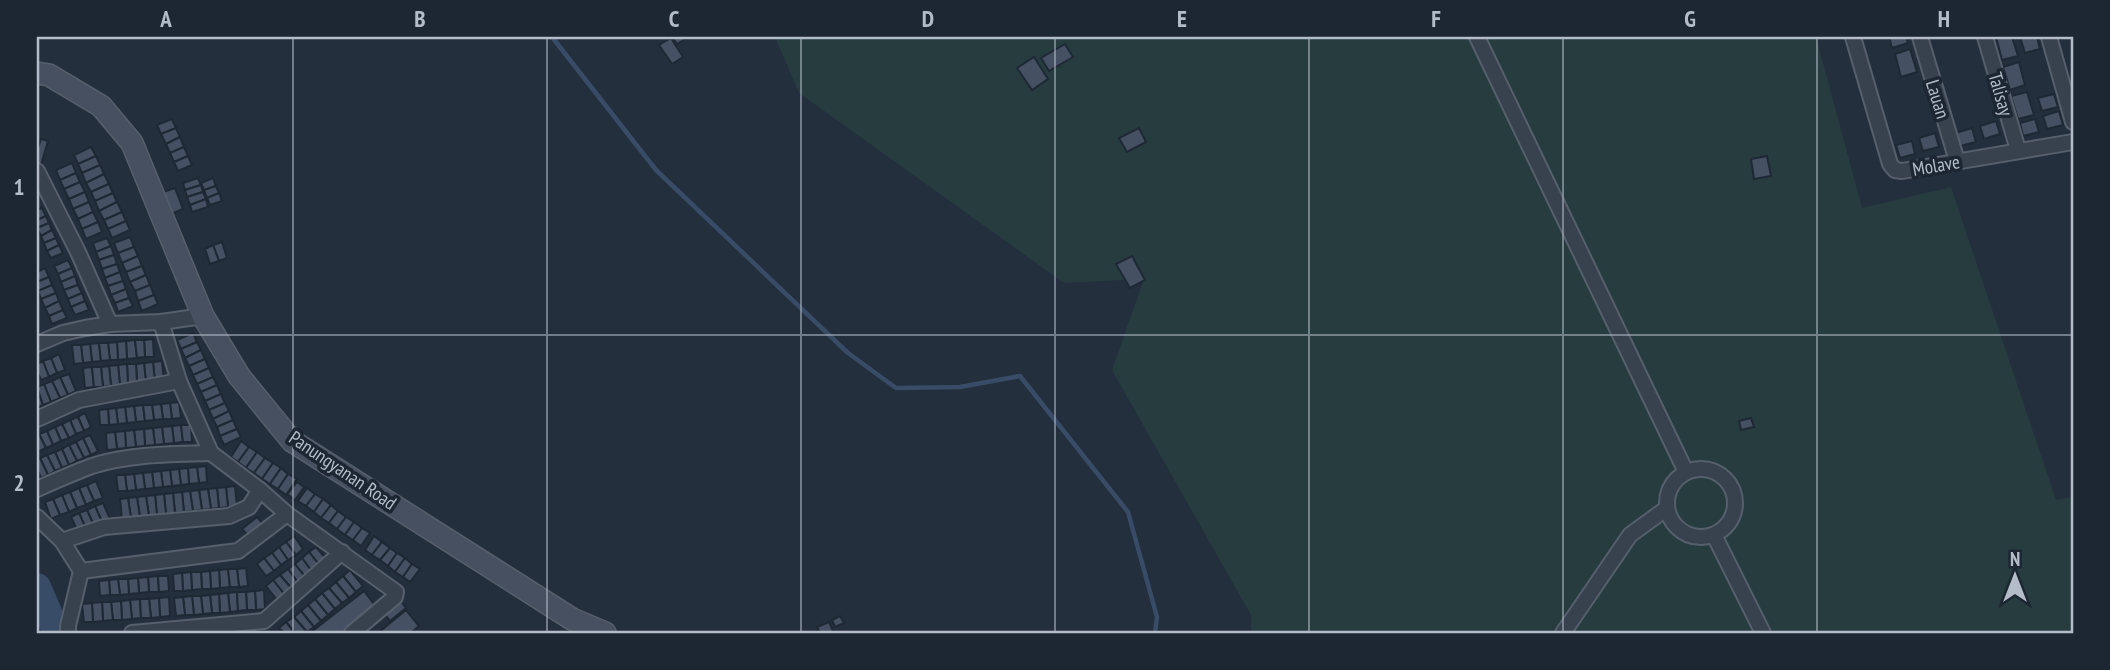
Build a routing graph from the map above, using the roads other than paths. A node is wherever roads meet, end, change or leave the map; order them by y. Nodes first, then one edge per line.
1 (1477, 37) edge
2 (1853, 37) edge
3 (1920, 37) edge
4 (1985, 37) edge
5 (2049, 37) edge
6 (37, 73) edge
7 (2073, 122) edge
8 (2073, 142) edge
9 (2018, 150) junction
10 (1957, 161) junction
11 (37, 171) edge
12 (203, 316) junction
13 (161, 322) junction
14 (110, 324) junction
15 (39, 339) edge
16 (179, 381) junction
17 (37, 419) edge
18 (211, 453) junction
19 (1686, 472) junction
20 (37, 489) edge
21 (260, 490) junction
22 (1667, 508) junction
23 (287, 514) junction
24 (37, 517) edge
25 (1714, 535) junction
26 (62, 541) junction
27 (342, 552) junction
28 (81, 571) junction
29 (68, 633) edge
30 (132, 633) edge
31 (352, 633) edge
32 (605, 633) edge
33 (1563, 633) edge
34 (1763, 633) edge

1 - 19 street
2 - 10 street, Molave
3 - 10 street, Lauan
4 - 9 street, Talisay
5 - 7 street
6 - 12 street, Panungyanan Road
8 - 9 street, Molave
9 - 10 street, Molave
11 - 14 street
12 - 13 street
12 - 32 street, Panungyanan Road
13 - 14 street
13 - 16 street
14 - 15 street
16 - 17 street
16 - 18 street
18 - 20 street
18 - 21 street
19 - 22 street
19 - 25 street
21 - 23 street
21 - 26 street
22 - 25 street
22 - 33 street
23 - 27 street
23 - 28 street
24 - 26 street
25 - 34 street
26 - 28 street
27 - 30 street
27 - 31 street
28 - 29 street

